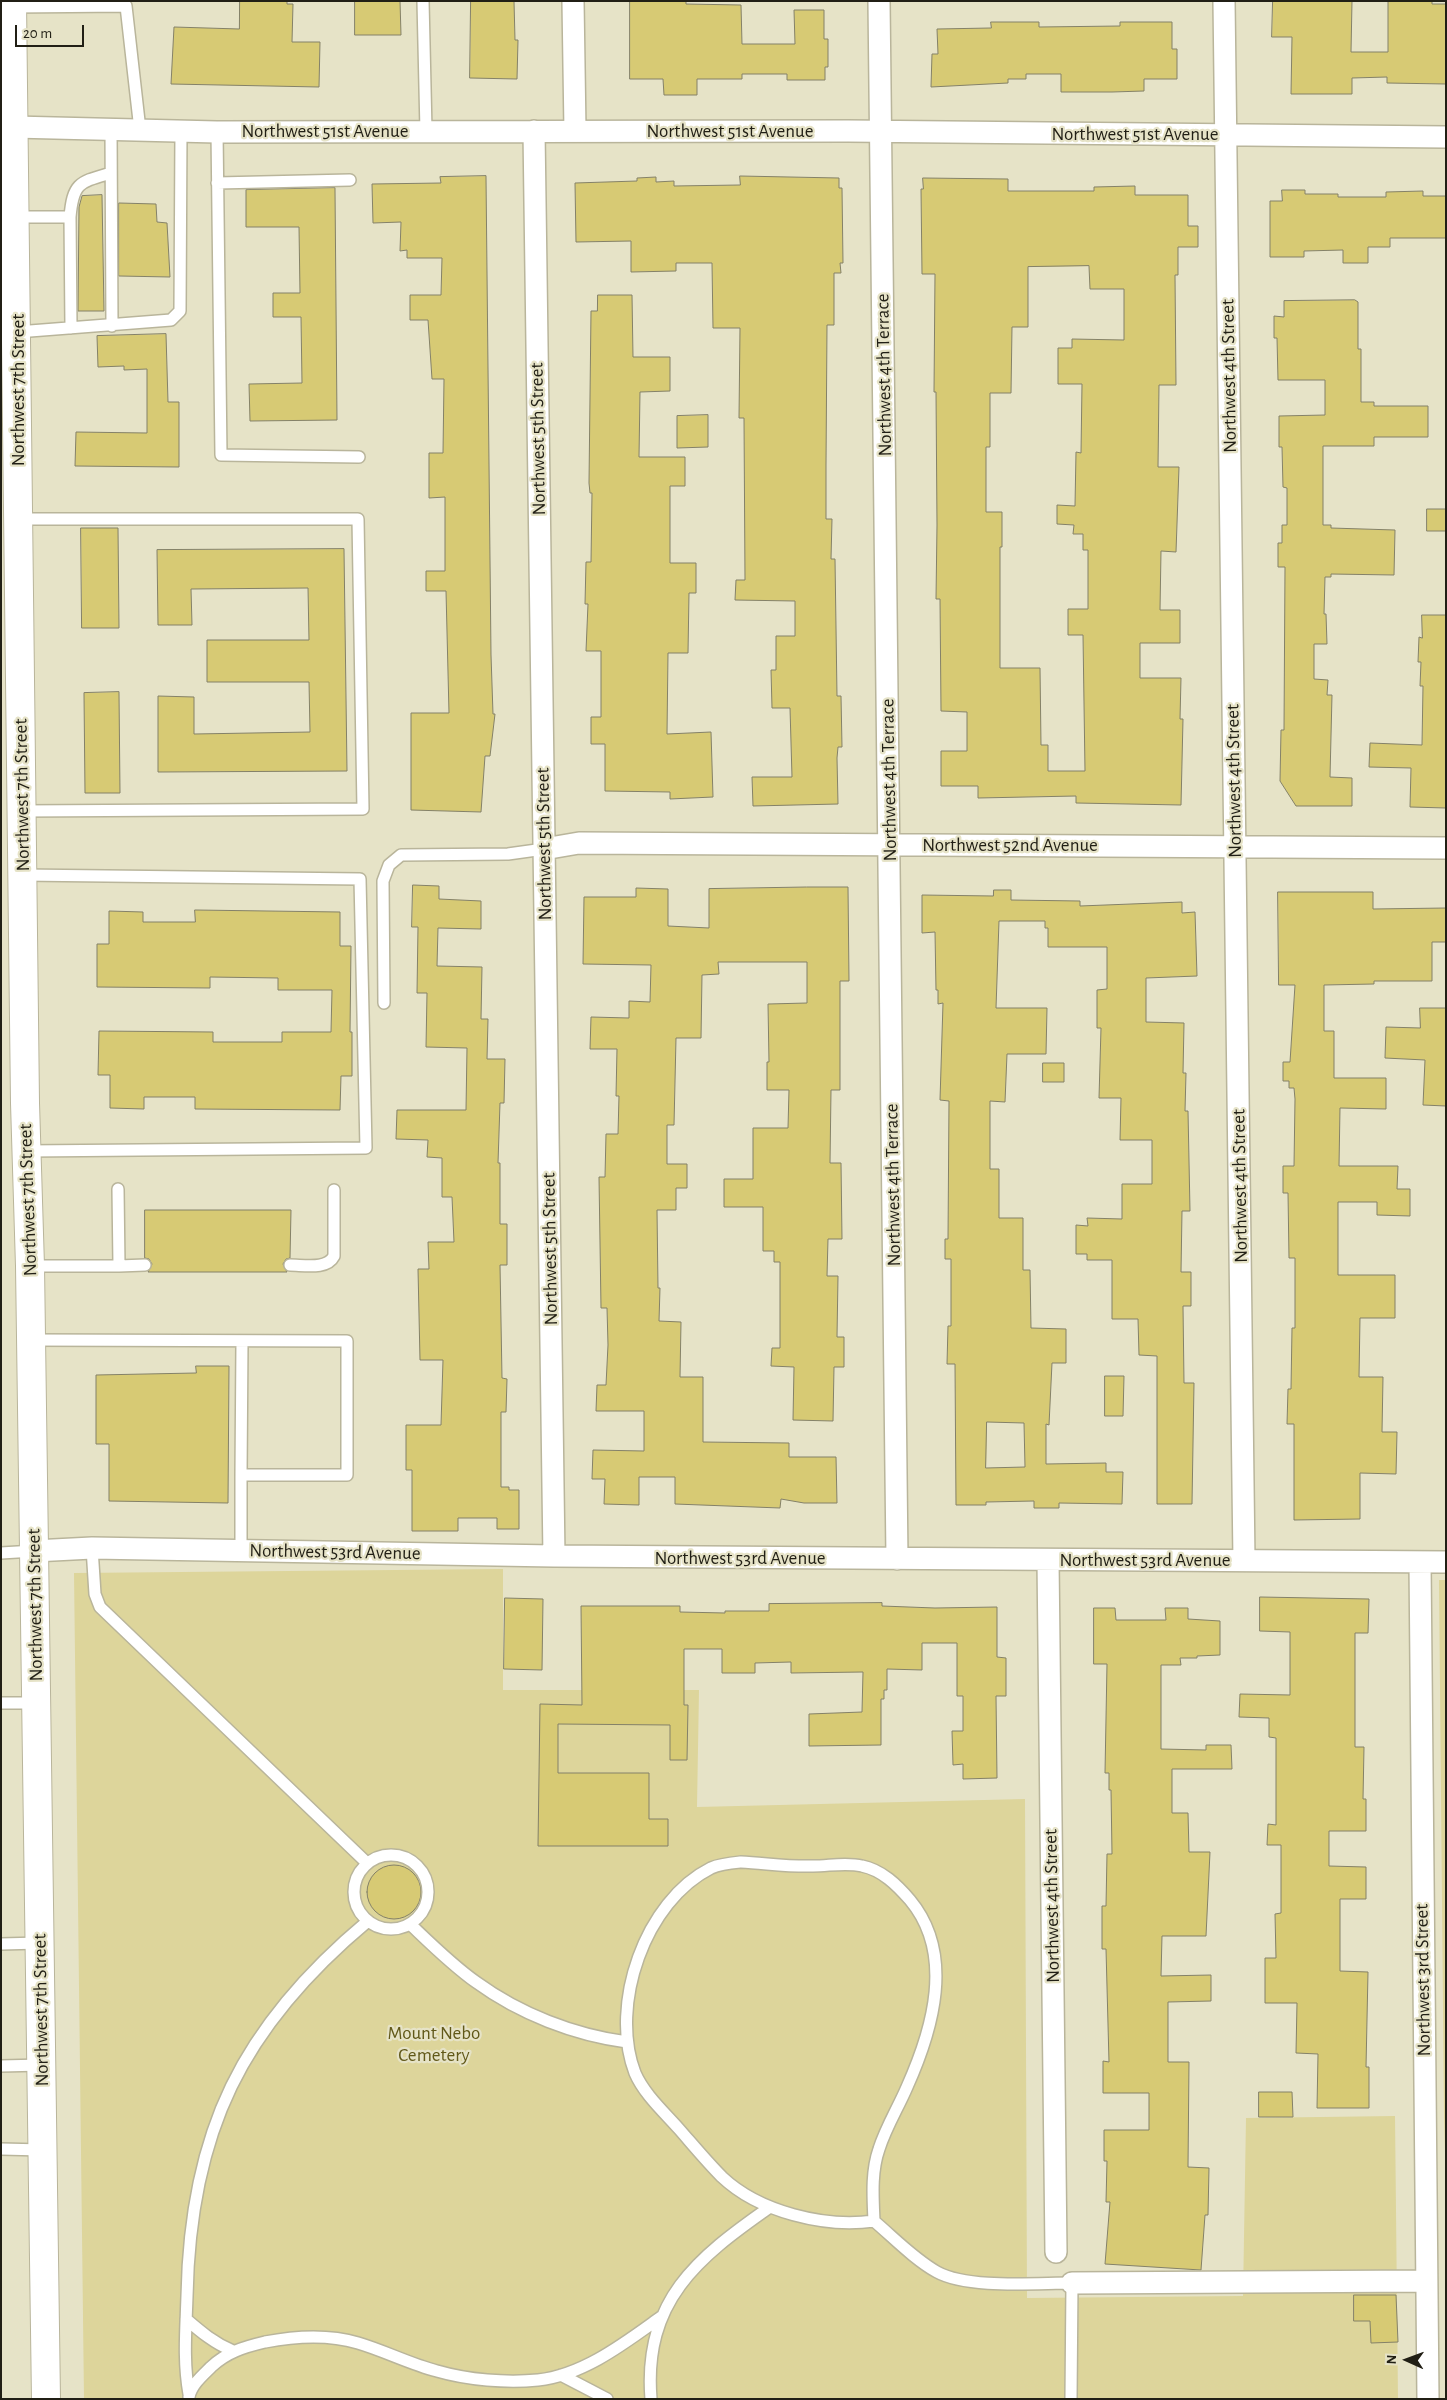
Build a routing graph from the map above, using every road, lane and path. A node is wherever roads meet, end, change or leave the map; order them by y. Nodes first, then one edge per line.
1 (423, 1) edge
2 (573, 1) edge
3 (879, 1) edge
4 (1224, 1) edge
5 (12, 4) edge
6 (90, 4) edge
7 (10, 112) edge
8 (110, 128) junction
9 (140, 130) junction
10 (181, 131) junction
11 (426, 131) junction
12 (534, 131) junction
13 (575, 131) junction
14 (217, 132) junction
15 (880, 132) junction
16 (1226, 135) junction
17 (1446, 137) edge
18 (111, 173) junction
19 (350, 180) dead end
20 (217, 183) junction
21 (16, 217) junction
22 (70, 217) junction
23 (112, 326) junction
24 (71, 328) junction
25 (17, 332) junction
26 (359, 457) dead end
27 (16, 505) junction
28 (22, 811) junction
29 (890, 844) junction
30 (1235, 847) junction
31 (1446, 848) edge
32 (544, 849) junction
33 (22, 875) junction
34 (384, 1003) dead end
35 (26, 1151) junction
36 (118, 1189) dead end
37 (334, 1190) dead end
38 (145, 1265) dead end
39 (290, 1265) dead end
40 (30, 1266) junction
41 (119, 1266) junction
42 (31, 1340) junction
43 (242, 1342) junction
44 (241, 1475) junction
45 (92, 1548) junction
46 (241, 1550) junction
47 (34, 1551) junction
48 (1, 1553) edge
49 (554, 1556) junction
50 (897, 1559) junction
51 (1048, 1560) junction
52 (1244, 1560) junction
53 (1420, 1562) junction
54 (1446, 1562) edge
55 (1, 1703) edge
56 (36, 1703) junction
57 (368, 1863) junction
58 (368, 1921) junction
59 (410, 1924) junction
60 (40, 1943) junction
61 (1, 1944) edge
62 (627, 2042) junction
63 (42, 2065) junction
64 (1, 2066) edge
65 (1, 2149) edge
66 (43, 2150) junction
67 (770, 2207) junction
68 (874, 2221) junction
69 (1056, 2252) dead end
70 (1426, 2282) junction
71 (1072, 2283) junction
72 (662, 2316) junction
73 (186, 2319) junction
74 (233, 2351) junction
75 (561, 2375) junction
76 (189, 2396) edge
77 (46, 2399) edge
78 (607, 2399) edge
79 (651, 2399) edge
80 (1072, 2399) edge
81 (1428, 2399) edge

1 - 11 lane
2 - 13 street
3 - 15 street, Northwest 4th Terrace
4 - 16 street, Northwest 4th Street
5 - 6 lane
5 - 7 main road, Northwest 7th Street
6 - 9 lane
7 - 8 street, Northwest 51st Avenue
7 - 21 main road, Northwest 7th Street
8 - 9 street, Northwest 51st Avenue
8 - 18 lane
9 - 10 street, Northwest 51st Avenue
10 - 14 street, Northwest 51st Avenue
10 - 23 lane
11 - 12 street, Northwest 51st Avenue
11 - 14 street, Northwest 51st Avenue
12 - 13 street, Northwest 51st Avenue
12 - 32 street, Northwest 5th Street
13 - 15 street, Northwest 51st Avenue
14 - 20 lane
15 - 16 street, Northwest 51st Avenue
15 - 29 street, Northwest 4th Terrace
16 - 17 street, Northwest 51st Avenue
16 - 30 street, Northwest 4th Street
18 - 22 lane
18 - 23 lane
19 - 20 lane
20 - 26 lane
21 - 22 lane
21 - 25 main road, Northwest 7th Street
22 - 24 lane
23 - 24 lane
24 - 25 lane
25 - 27 main road, Northwest 7th Street
27 - 28 main road, Northwest 7th Street
27 - 28 lane
28 - 33 main road, Northwest 7th Street
29 - 30 street, Northwest 52nd Avenue
29 - 32 street, Northwest 52nd Avenue
29 - 50 street, Northwest 4th Terrace
30 - 31 street, Northwest 52nd Avenue
30 - 52 street, Northwest 4th Street
32 - 34 lane
32 - 49 street, Northwest 5th Street
33 - 35 main road, Northwest 7th Street
33 - 35 lane
35 - 40 main road, Northwest 7th Street
36 - 41 lane
37 - 39 lane
38 - 41 lane
40 - 41 lane
40 - 42 main road, Northwest 7th Street
42 - 43 lane
42 - 47 main road, Northwest 7th Street
43 - 44 lane
43 - 44 lane
44 - 46 lane
45 - 46 street, Northwest 53rd Avenue
45 - 47 street, Northwest 53rd Avenue
45 - 57 lane
46 - 49 street, Northwest 53rd Avenue
47 - 48 lane
47 - 56 main road, Northwest 7th Street
49 - 50 street, Northwest 53rd Avenue
50 - 51 street, Northwest 53rd Avenue
51 - 52 street, Northwest 53rd Avenue
51 - 69 street, Northwest 4th Street
52 - 53 street, Northwest 53rd Avenue
53 - 54 street, Northwest 53rd Avenue
53 - 70 street, Northwest 3rd Street
55 - 56 lane
56 - 60 main road, Northwest 7th Street
57 - 58 lane
57 - 59 lane
58 - 59 lane
58 - 73 lane
59 - 62 lane
60 - 61 lane
60 - 63 main road, Northwest 7th Street
62 - 67 lane
62 - 68 lane
63 - 64 lane
63 - 66 main road, Northwest 7th Street
65 - 66 lane
66 - 77 main road, Northwest 7th Street
67 - 68 lane
67 - 72 lane
68 - 71 lane
70 - 71 street
70 - 81 street, Northwest 3rd Street
71 - 80 lane
72 - 75 lane
72 - 79 lane
73 - 74 lane
73 - 76 lane
74 - 75 lane
74 - 76 lane
75 - 78 lane

